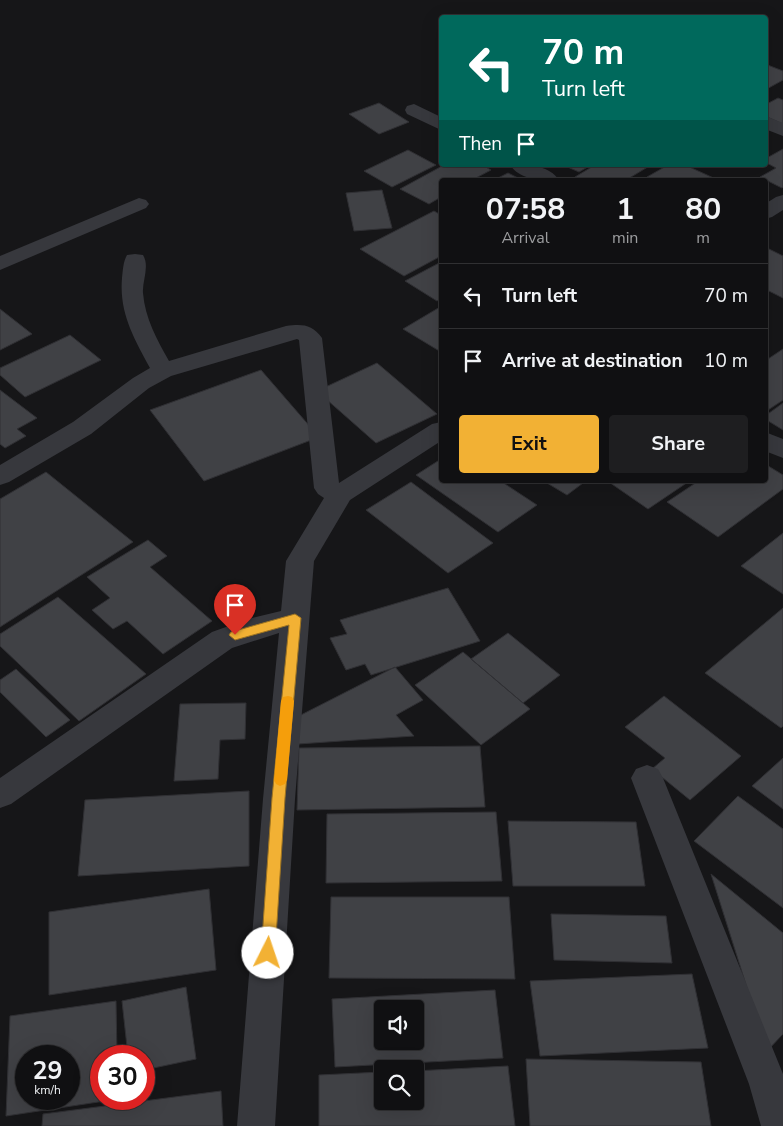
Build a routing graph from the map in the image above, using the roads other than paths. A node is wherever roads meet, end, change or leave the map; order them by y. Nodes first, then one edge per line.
1 (414, 110) dead end
2 (439, 123) edge
3 (768, 123) edge
4 (783, 130) edge
5 (524, 167) edge
6 (545, 178) edge
7 (783, 201) edge
8 (139, 204) dead end
9 (768, 210) edge
10 (135, 260) dead end
11 (0, 264) edge
12 (163, 371) junction
13 (439, 431) edge
14 (768, 442) edge
15 (783, 450) edge
16 (0, 476) edge
17 (341, 494) junction
18 (295, 618) junction
19 (646, 778) dead end
20 (0, 795) edge
21 (775, 1076) edge
22 (256, 1126) edge
23 (780, 1126) edge

1 - 2 street
3 - 4 street
5 - 6 street
7 - 9 street
8 - 11 street
10 - 12 street
12 - 16 street
12 - 17 street
13 - 17 street
14 - 15 street
17 - 18 street
18 - 20 street
18 - 22 street
19 - 21 street
21 - 23 street

